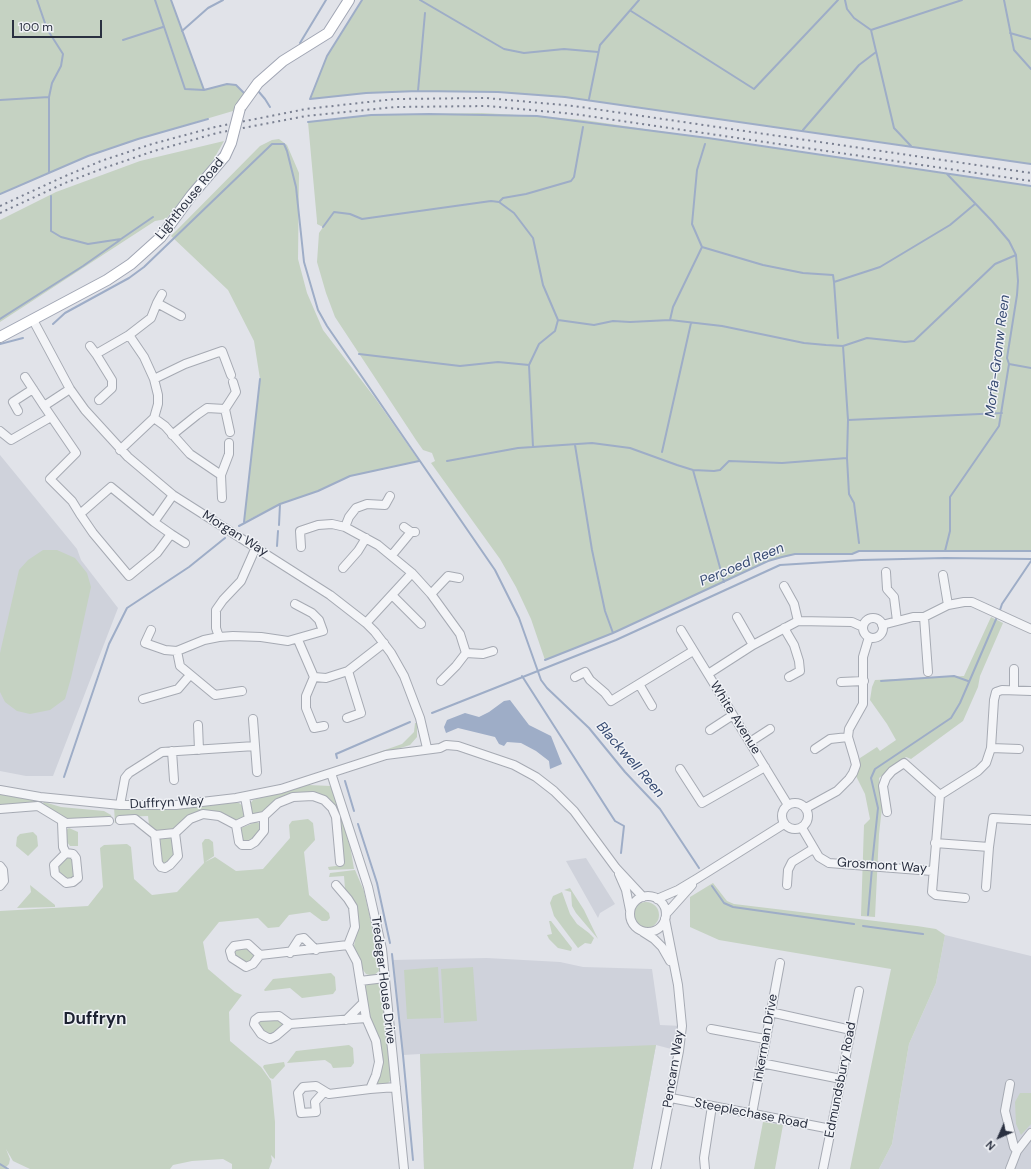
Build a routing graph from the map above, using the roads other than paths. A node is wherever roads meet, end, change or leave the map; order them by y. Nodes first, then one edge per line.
1 (349, 0) edge
2 (162, 294) dead end
3 (157, 303) junction
4 (180, 316) dead end
5 (33, 320) junction
6 (129, 335) junction
7 (0, 337) edge
8 (90, 346) dead end
9 (96, 354) junction
10 (25, 377) dead end
11 (154, 379) junction
12 (33, 389) junction
13 (70, 389) junction
14 (99, 400) dead end
15 (44, 406) junction
16 (225, 409) junction
17 (18, 411) dead end
18 (51, 417) junction
19 (154, 418) junction
20 (0, 431) edge
21 (230, 432) dead end
22 (172, 435) junction
23 (229, 443) dead end
24 (120, 450) junction
25 (221, 475) junction
26 (173, 495) junction
27 (390, 496) dead end
28 (222, 498) dead end
29 (80, 514) junction
30 (154, 522) junction
31 (345, 527) junction
32 (404, 527) dead end
33 (171, 534) junction
34 (366, 538) junction
35 (185, 543) dead end
36 (301, 547) dead end
37 (256, 548) junction
38 (392, 555) junction
39 (343, 568) dead end
40 (886, 572) dead end
41 (412, 574) junction
42 (943, 575) dead end
43 (459, 578) dead end
44 (784, 586) dead end
45 (431, 594) junction
46 (392, 595) junction
47 (295, 604) dead end
48 (948, 605) junction
49 (737, 617) dead end
50 (924, 617) junction
51 (897, 621) junction
52 (798, 622) junction
53 (366, 623) junction
54 (421, 624) dead end
55 (882, 625) junction
56 (864, 626) junction
57 (784, 628) junction
58 (1031, 629) edge
59 (151, 630) dead end
60 (681, 630) dead end
61 (218, 637) junction
62 (869, 637) junction
63 (298, 640) junction
64 (384, 643) junction
65 (753, 645) junction
66 (177, 651) junction
67 (494, 651) dead end
68 (693, 651) junction
69 (466, 653) junction
70 (1014, 669) dead end
71 (348, 671) junction
72 (928, 672) dead end
73 (708, 674) junction
74 (190, 675) junction
75 (314, 677) junction
76 (575, 677) dead end
77 (789, 677) dead end
78 (441, 681) dead end
79 (840, 682) dead end
80 (864, 682) junction
81 (639, 684) junction
82 (1014, 690) junction
83 (242, 691) dead end
84 (1031, 691) edge
85 (143, 699) dead end
86 (652, 706) dead end
87 (733, 715) junction
88 (347, 718) dead end
89 (253, 719) dead end
90 (198, 724) dead end
91 (324, 726) dead end
92 (770, 729) dead end
93 (710, 730) dead end
94 (848, 737) junction
95 (750, 742) junction
96 (256, 746) junction
97 (427, 748) junction
98 (991, 748) junction
99 (815, 749) dead end
100 (1019, 749) dead end
101 (200, 750) junction
102 (172, 752) junction
103 (765, 766) junction
104 (680, 769) dead end
105 (257, 772) dead end
106 (331, 773) junction
107 (174, 780) dead end
108 (0, 790) edge
109 (940, 795) junction
110 (245, 797) junction
111 (120, 805) junction
112 (788, 805) junction
113 (806, 808) junction
114 (4, 809) edge
115 (887, 812) dead end
116 (264, 816) junction
117 (0, 817) edge
118 (249, 819) junction
119 (120, 820) dead end
120 (1031, 820) edge
121 (109, 821) dead end
122 (62, 822) junction
123 (784, 824) junction
124 (236, 825) junction
125 (802, 828) junction
126 (176, 833) junction
127 (155, 835) junction
128 (935, 843) junction
129 (989, 847) junction
130 (813, 849) junction
131 (66, 853) dead end
132 (340, 862) dead end
133 (0, 866) edge
134 (616, 868) junction
135 (932, 871) junction
136 (698, 878) junction
137 (336, 885) dead end
138 (787, 885) dead end
139 (0, 886) edge
140 (986, 887) dead end
141 (643, 897) junction
142 (965, 898) dead end
143 (657, 899) junction
144 (630, 910) junction
145 (666, 917) junction
146 (643, 932) junction
147 (348, 945) junction
148 (316, 950) junction
149 (290, 953) junction
150 (260, 955) dead end
151 (780, 963) dead end
152 (674, 969) junction
153 (385, 978) junction
154 (360, 981) junction
155 (858, 991) dead end
156 (363, 1003) junction
157 (770, 1012) junction
158 (366, 1018) junction
159 (346, 1020) junction
160 (290, 1024) dead end
161 (711, 1029) dead end
162 (851, 1030) junction
163 (765, 1039) junction
164 (761, 1063) junction
165 (841, 1079) junction
166 (1010, 1084) dead end
167 (396, 1087) junction
168 (370, 1089) junction
169 (324, 1092) dead end
170 (671, 1098) junction
171 (712, 1106) junction
172 (752, 1114) junction
173 (831, 1130) junction
174 (1031, 1133) edge
175 (1017, 1151) junction
176 (404, 1169) edge
177 (656, 1169) edge
178 (705, 1169) edge
179 (823, 1169) edge
180 (1010, 1169) edge

1 - 5 main road, Lighthouse Road, bridge
2 - 3 street
3 - 4 street
3 - 6 street
5 - 7 main road, Lighthouse Road
5 - 13 street, Morgan Way
6 - 9 street
6 - 11 street
8 - 9 street
9 - 14 street
10 - 12 street
11 - 16 street
11 - 19 street
12 - 15 street
12 - 17 street
13 - 15 street
13 - 24 street, Morgan Way
15 - 18 street
16 - 21 street
16 - 22 street
18 - 20 street
18 - 29 street
19 - 22 street
19 - 24 street
22 - 25 street
23 - 25 street
24 - 26 street, Morgan Way
25 - 28 street
26 - 30 street
26 - 37 street, Morgan Way
27 - 31 street
29 - 30 street
29 - 33 street
30 - 33 street
31 - 34 street
31 - 36 street
32 - 38 street
33 - 35 street
34 - 38 street
34 - 39 street
37 - 53 street, Morgan Way
37 - 61 street
38 - 41 street
40 - 51 street
41 - 45 street
41 - 46 street
42 - 48 street
43 - 45 street
44 - 52 street
45 - 69 street
46 - 53 street
46 - 54 street
47 - 63 street
48 - 50 street
48 - 58 street
49 - 65 street
50 - 51 street
50 - 72 street
51 - 55 street
52 - 56 street
52 - 57 street
53 - 64 street, Morgan Way
55 - 56 street
55 - 62 street
56 - 62 street
57 - 65 street
57 - 77 street
59 - 66 street
60 - 68 street, White Avenue
61 - 63 street
61 - 66 street
62 - 80 street
63 - 75 street
64 - 71 street
64 - 97 street, Morgan Way
65 - 73 street
66 - 74 street
67 - 69 street
68 - 73 street, White Avenue
68 - 81 street
69 - 78 street
70 - 82 street
71 - 75 street
71 - 88 street
73 - 87 street, White Avenue
74 - 83 street
74 - 85 street
75 - 91 street
76 - 81 street
79 - 80 street
80 - 94 street
81 - 86 street
82 - 84 street
82 - 98 street
87 - 93 street
87 - 95 street, White Avenue
89 - 96 street
90 - 101 street
92 - 95 street
94 - 99 street
94 - 113 street
95 - 103 street, White Avenue
96 - 101 street
96 - 105 street
97 - 106 street
97 - 134 street
98 - 100 street
98 - 109 street
101 - 102 street
102 - 107 street
102 - 111 street
103 - 104 street
103 - 112 street, White Avenue
106 - 110 street, Duffryn Way
106 - 153 street, Tredegar House Drive
108 - 111 street, Duffryn Way
109 - 115 street
109 - 128 street, Grosmont Way
110 - 111 street, Duffryn Way
110 - 118 street
112 - 113 street
112 - 123 street
113 - 125 street
114 - 117 street
114 - 122 street
116 - 118 street
116 - 124 street
116 - 132 street
118 - 124 street
119 - 127 street
120 - 129 street
121 - 122 street
122 - 131 street
123 - 125 street
123 - 136 street
124 - 126 street
125 - 130 street, Grosmont Way
126 - 127 street
126 - 127 street
128 - 129 street
128 - 135 street, Grosmont Way
129 - 140 street
130 - 135 street, Grosmont Way
130 - 138 street
133 - 139 street
134 - 141 street
134 - 144 street
135 - 142 street
136 - 143 street
136 - 145 street
137 - 147 street
141 - 143 street
141 - 144 street
143 - 145 street
144 - 146 street
145 - 146 street
145 - 152 street, Pencarn Way
146 - 152 street, Pencarn Way
147 - 148 street
147 - 154 street
148 - 149 street
148 - 149 street
149 - 150 street
151 - 157 street, Inkerman Drive
152 - 170 street, Pencarn Way
153 - 154 street
153 - 167 street, Tredegar House Drive
154 - 156 street
155 - 162 street, Edmundsbury Road
156 - 158 street
156 - 159 street
157 - 162 street
157 - 163 street, Inkerman Drive
158 - 159 street
158 - 168 street
159 - 160 street
161 - 163 street
162 - 165 street, Edmundsbury Road
163 - 164 street, Inkerman Drive
164 - 165 street
164 - 172 street, Inkerman Drive
165 - 173 street, Edmundsbury Road
166 - 175 street
167 - 168 street
167 - 176 street, Tredegar House Drive
168 - 169 street
170 - 171 street, Steeplechase Road
170 - 177 street, Pencarn Way
171 - 172 street, Steeplechase Road
171 - 178 street
172 - 173 street, Steeplechase Road
173 - 179 street, Edmundsbury Road
174 - 175 street
175 - 180 street

